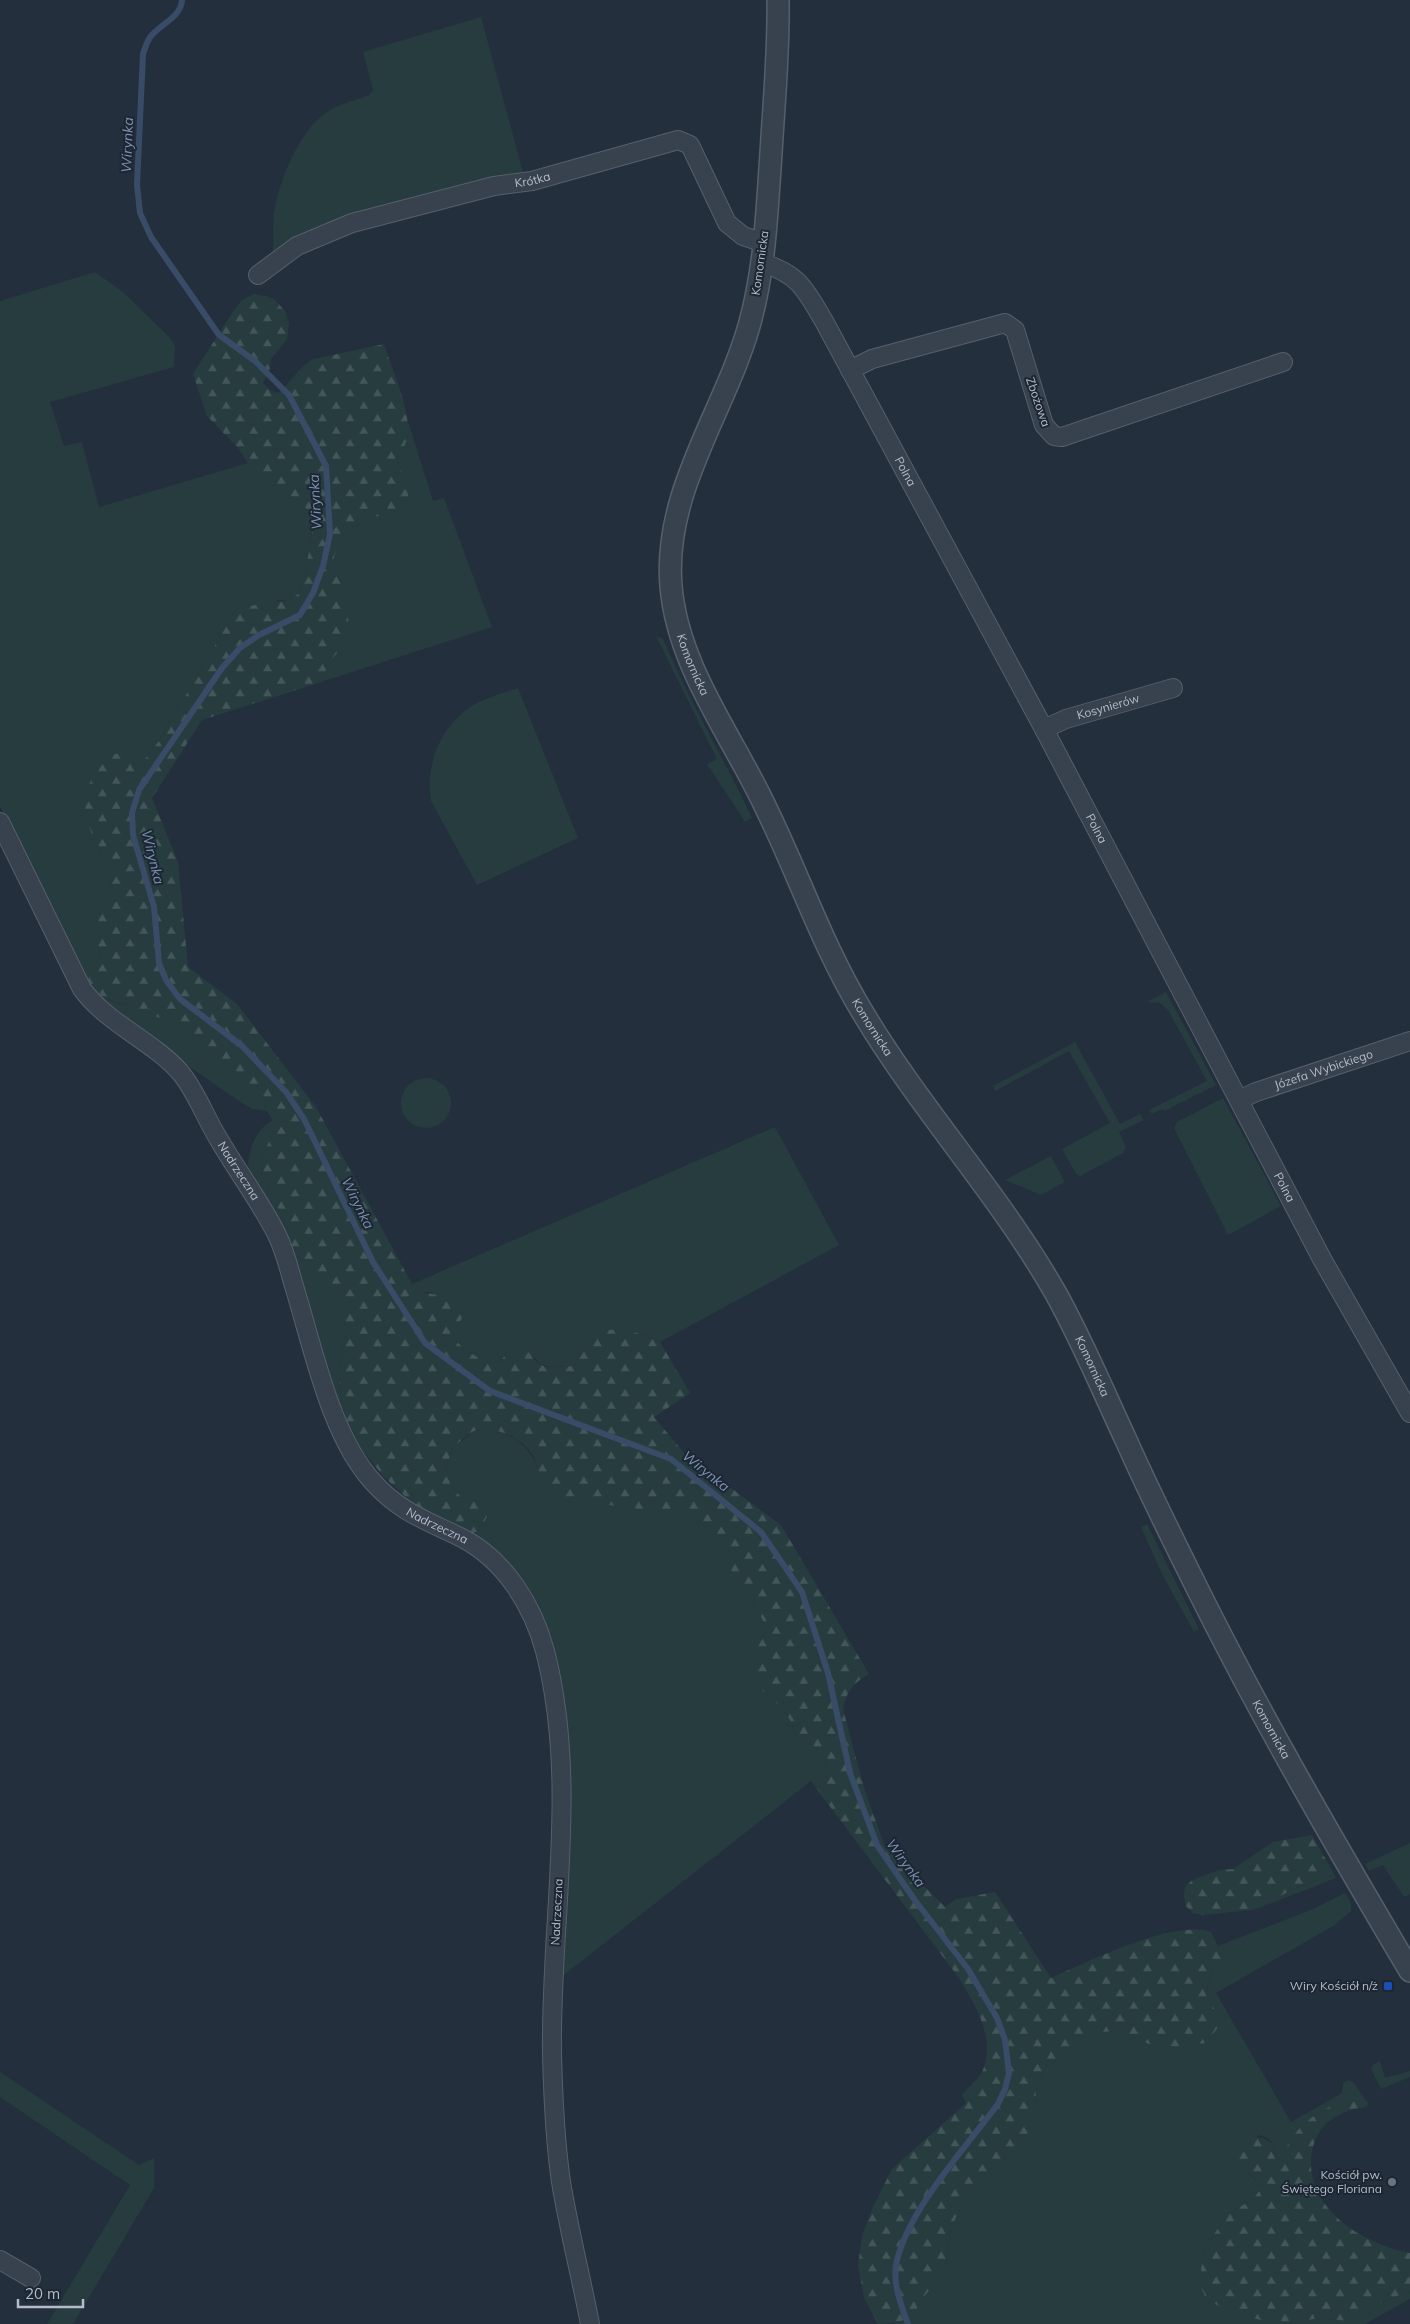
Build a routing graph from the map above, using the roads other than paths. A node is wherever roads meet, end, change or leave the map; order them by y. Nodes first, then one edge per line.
1 (778, 0) edge
2 (763, 253) junction
3 (258, 274) dead end
4 (1283, 362) dead end
5 (850, 370) junction
6 (1173, 688) dead end
7 (1044, 729) junction
8 (0, 822) edge
9 (1410, 1041) edge
10 (1239, 1100) junction
11 (1405, 1392) edge
12 (1410, 1413) edge
13 (1410, 1971) edge
14 (0, 2260) edge
15 (31, 2278) dead end
16 (590, 2324) edge

1 - 2 street, Komornicka
2 - 3 street, Krótka
2 - 5 street, Polna
2 - 13 street, Komornicka
4 - 5 street, Zbożowa
5 - 7 street, Polna
6 - 7 street, Kosynierów
7 - 10 street, Polna
8 - 16 street, Nadrzeczna
9 - 10 street, Józefa Wybickiego
10 - 11 street, Polna
11 - 12 street, Polna
14 - 15 street

